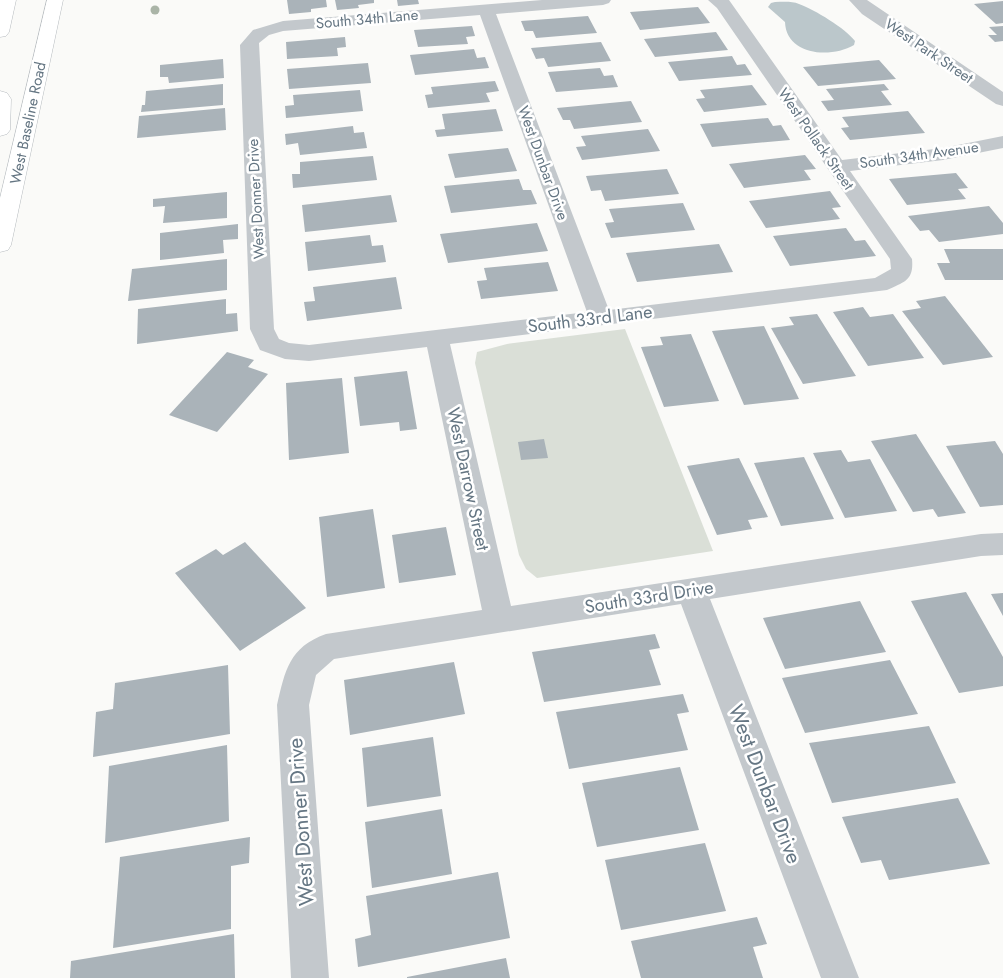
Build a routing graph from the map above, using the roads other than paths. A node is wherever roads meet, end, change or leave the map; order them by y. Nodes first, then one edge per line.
1 (8, 0) edge
2 (54, 0) edge
3 (603, 0) edge
4 (716, 0) edge
5 (857, 0) edge
6 (486, 9) junction
7 (0, 32) edge
8 (253, 36) joint
9 (0, 97) edge
10 (1003, 100) edge
11 (0, 130) edge
12 (1003, 142) edge
13 (836, 167) junction
14 (4, 202) edge
15 (0, 245) edge
16 (893, 279) joint
17 (600, 317) junction
18 (437, 338) junction
19 (285, 351) joint
20 (1003, 544) edge
21 (691, 590) junction
22 (499, 620) junction
23 (302, 668) joint
24 (310, 978) edge
25 (840, 978) edge

1 - 7 main road
2 - 14 main road, West Baseline Road
3 - 6 street, South 34th Lane
4 - 13 street, West Pollack Street
5 - 10 street, West Park Street
6 - 8 street, South 34th Lane
6 - 17 street, West Dunbar Drive
8 - 19 street, West Donner Drive
9 - 11 main road
12 - 13 street, South 34th Avenue
13 - 16 street, West Pollack Street
14 - 15 main road, West Baseline Road
16 - 17 street, South 33rd Lane
17 - 18 street, South 33rd Lane
18 - 19 street, South 33rd Lane
18 - 22 street, West Darrow Street
20 - 21 street, South 33rd Drive
21 - 22 street, South 33rd Drive
21 - 25 street, West Dunbar Drive
22 - 23 street, South 33rd Drive
23 - 24 street, West Donner Drive

